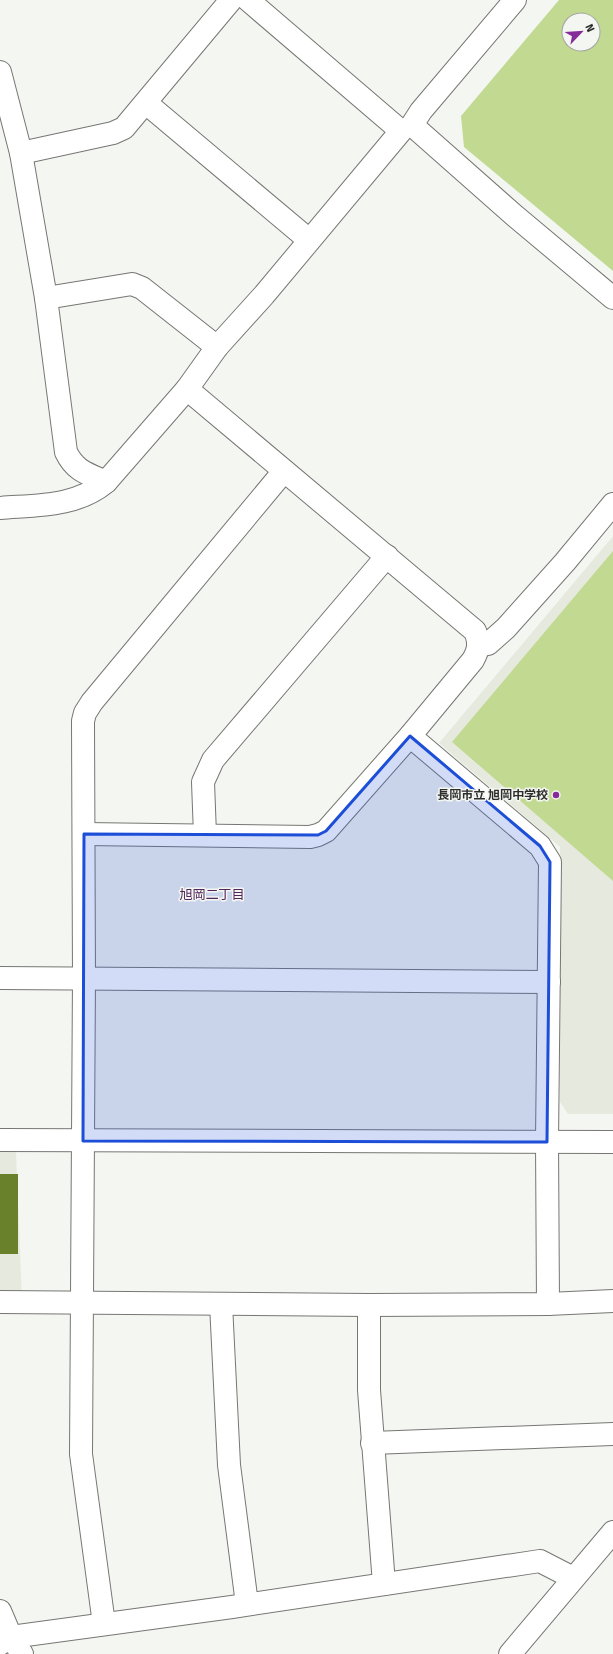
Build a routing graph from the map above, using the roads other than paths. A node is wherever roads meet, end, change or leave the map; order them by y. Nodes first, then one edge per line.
1 (231, 0) edge
2 (248, 0) edge
3 (515, 0) edge
4 (0, 72) edge
5 (146, 103) junction
6 (407, 128) junction
7 (21, 153) junction
8 (309, 240) junction
9 (46, 298) junction
10 (613, 298) edge
11 (217, 347) junction
12 (188, 389) junction
13 (284, 471) junction
14 (106, 482) junction
15 (613, 504) edge
16 (0, 508) edge
17 (387, 556) junction
18 (478, 645) junction
19 (410, 736) junction
20 (84, 834) junction
21 (205, 835) junction
22 (0, 978) edge
23 (84, 978) junction
24 (549, 982) junction
25 (0, 1140) edge
26 (83, 1141) junction
27 (547, 1142) junction
28 (613, 1142) edge
29 (613, 1301) edge
30 (0, 1302) edge
31 (83, 1303) junction
32 (221, 1304) junction
33 (548, 1304) junction
34 (369, 1305) junction
35 (613, 1434) edge
36 (372, 1442) junction
37 (613, 1532) edge
38 (573, 1578) junction
39 (384, 1584) junction
40 (247, 1604) junction
41 (0, 1611) edge
42 (104, 1624) junction
43 (11, 1645) edge
44 (510, 1654) edge

1 - 5 street
2 - 6 street
3 - 6 street
4 - 7 street
5 - 7 street
5 - 8 street
6 - 8 street
6 - 10 street
7 - 9 street
8 - 11 street
9 - 11 street
9 - 14 street
11 - 12 street
12 - 13 street
12 - 14 street
13 - 17 street
13 - 20 street
14 - 16 street
15 - 18 street
17 - 18 street
17 - 21 street
18 - 19 street
19 - 21 street
19 - 24 street
20 - 21 street
20 - 23 street
22 - 23 street
23 - 24 street
23 - 26 street
24 - 27 street
25 - 26 street
26 - 27 street
26 - 31 street
27 - 28 street
27 - 33 street
29 - 33 street
30 - 31 street
31 - 32 street
31 - 42 street
32 - 34 street
32 - 40 street
33 - 34 street
34 - 36 street
35 - 36 street
36 - 39 street
37 - 38 street
38 - 39 street
38 - 44 street
39 - 40 street
40 - 42 street
41 - 43 street
42 - 43 street

